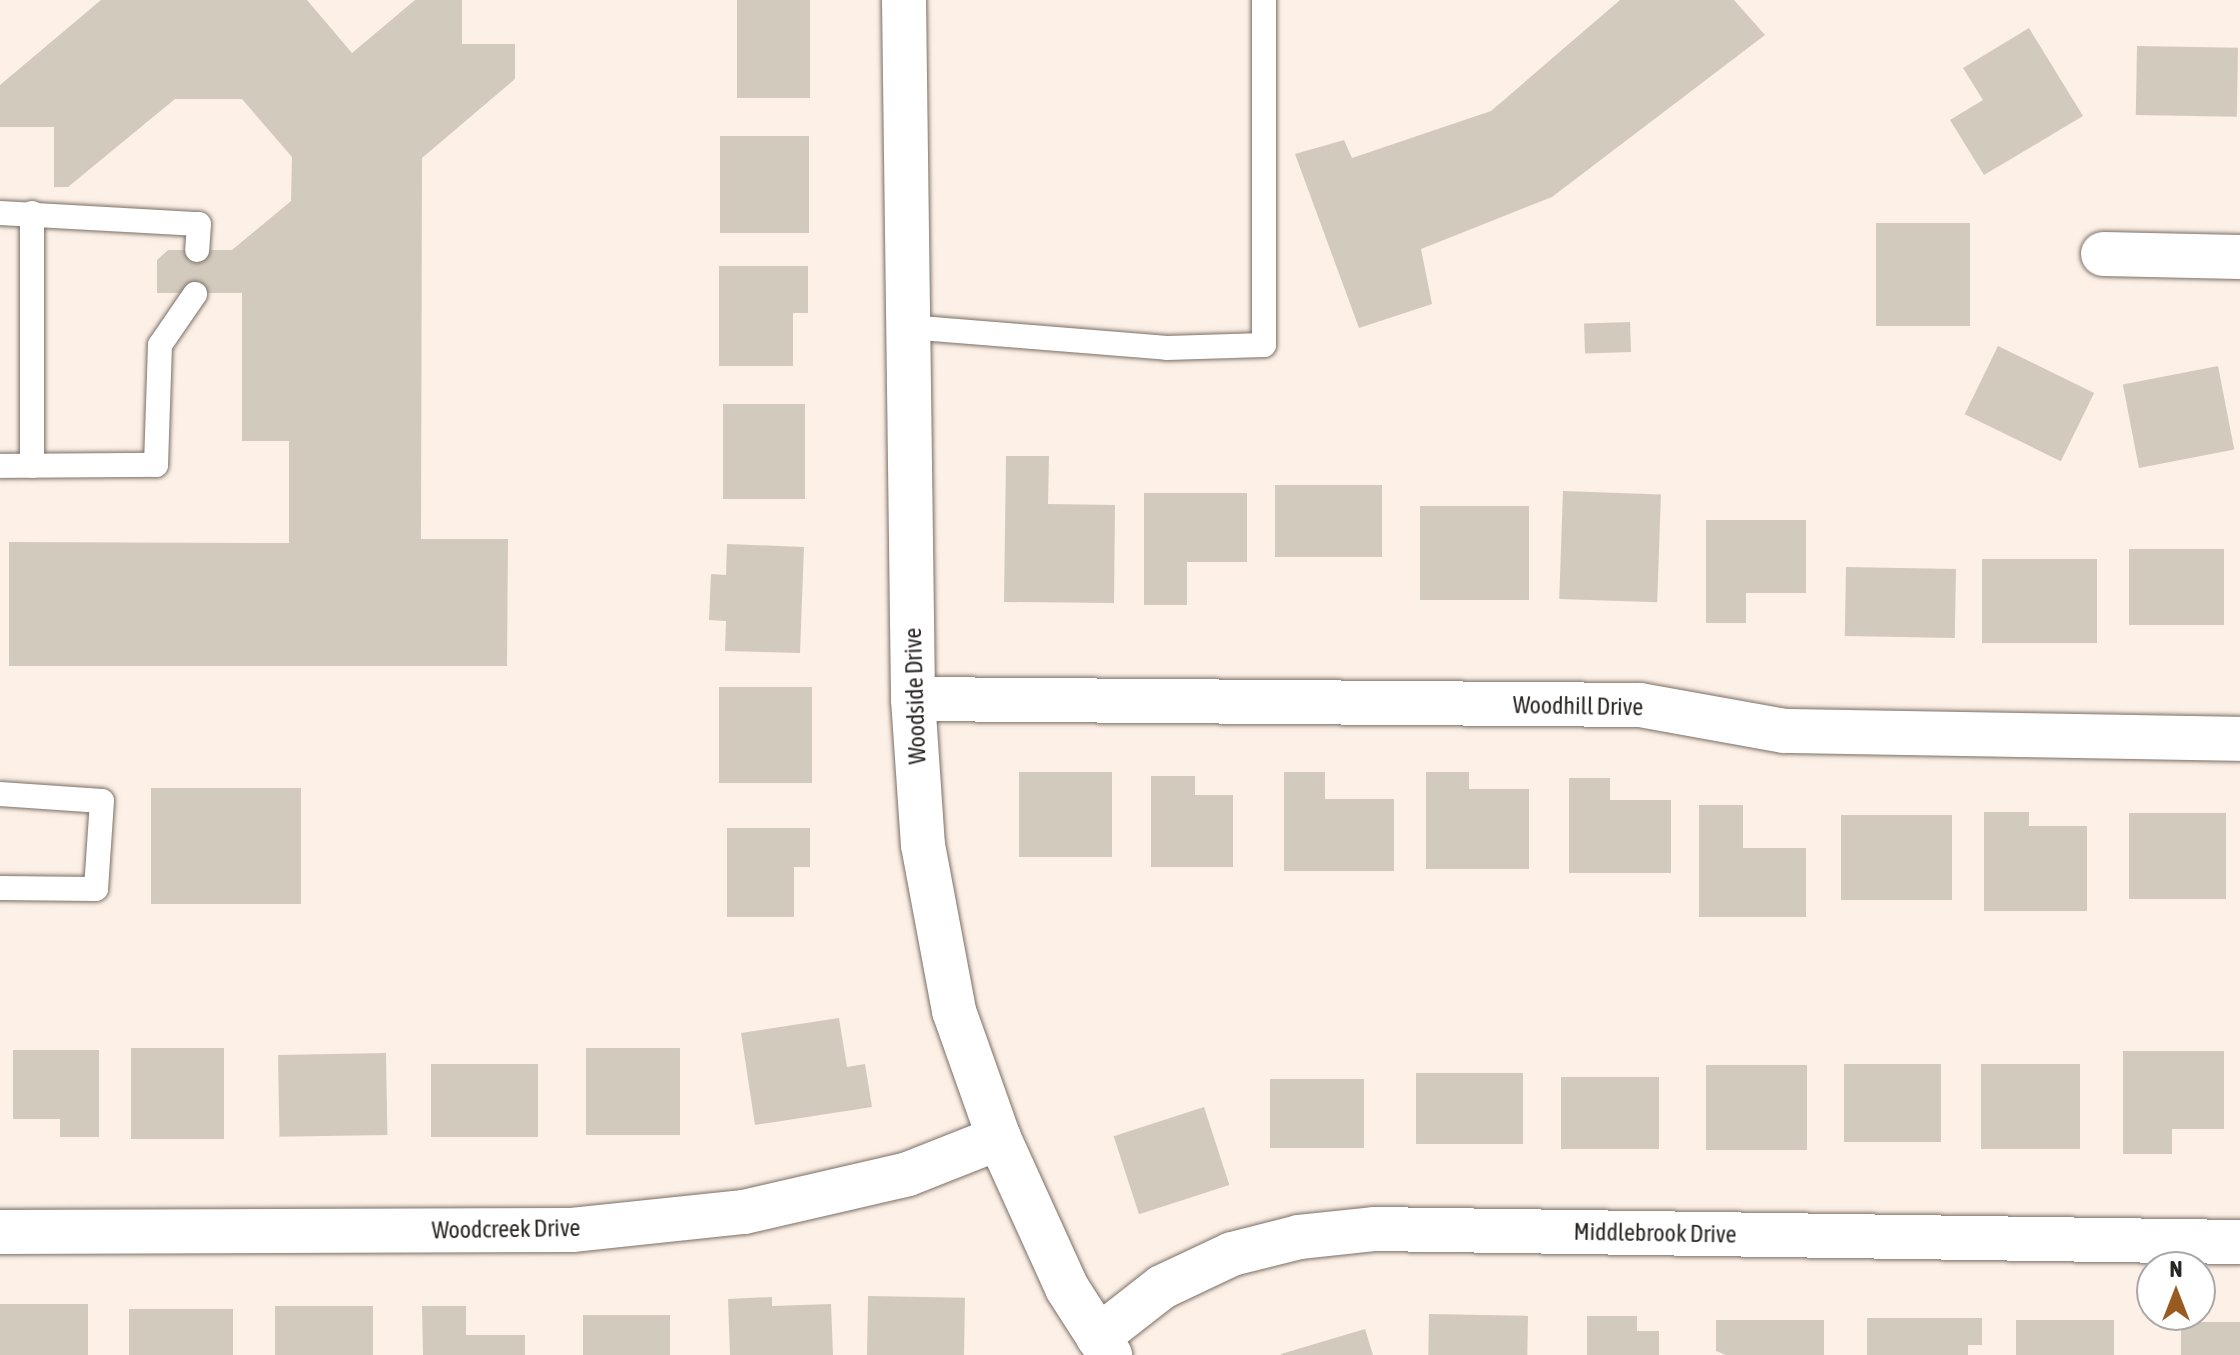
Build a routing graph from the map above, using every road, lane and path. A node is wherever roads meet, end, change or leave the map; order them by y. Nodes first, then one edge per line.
1 (904, 0) edge
2 (1264, 0) edge
3 (0, 213) edge
4 (32, 213) junction
5 (197, 250) dead end
6 (2103, 254) dead end
7 (2240, 257) edge
8 (195, 294) dead end
9 (908, 327) junction
10 (0, 466) edge
11 (32, 466) junction
12 (913, 699) junction
13 (2240, 739) edge
14 (0, 794) edge
15 (0, 888) edge
16 (999, 1138) junction
17 (0, 1232) edge
18 (2240, 1242) edge
19 (1104, 1346) edge

1 - 9 street, Woodside Drive
2 - 9 lane
3 - 4 lane
4 - 5 lane
4 - 11 lane
6 - 7 street
8 - 11 lane
9 - 12 street, Woodside Drive
10 - 11 lane
12 - 13 street, Woodhill Drive
12 - 16 street, Woodside Drive
14 - 15 lane
16 - 17 street, Woodcreek Drive
16 - 19 street, Woodside Drive
18 - 19 street, Middlebrook Drive

